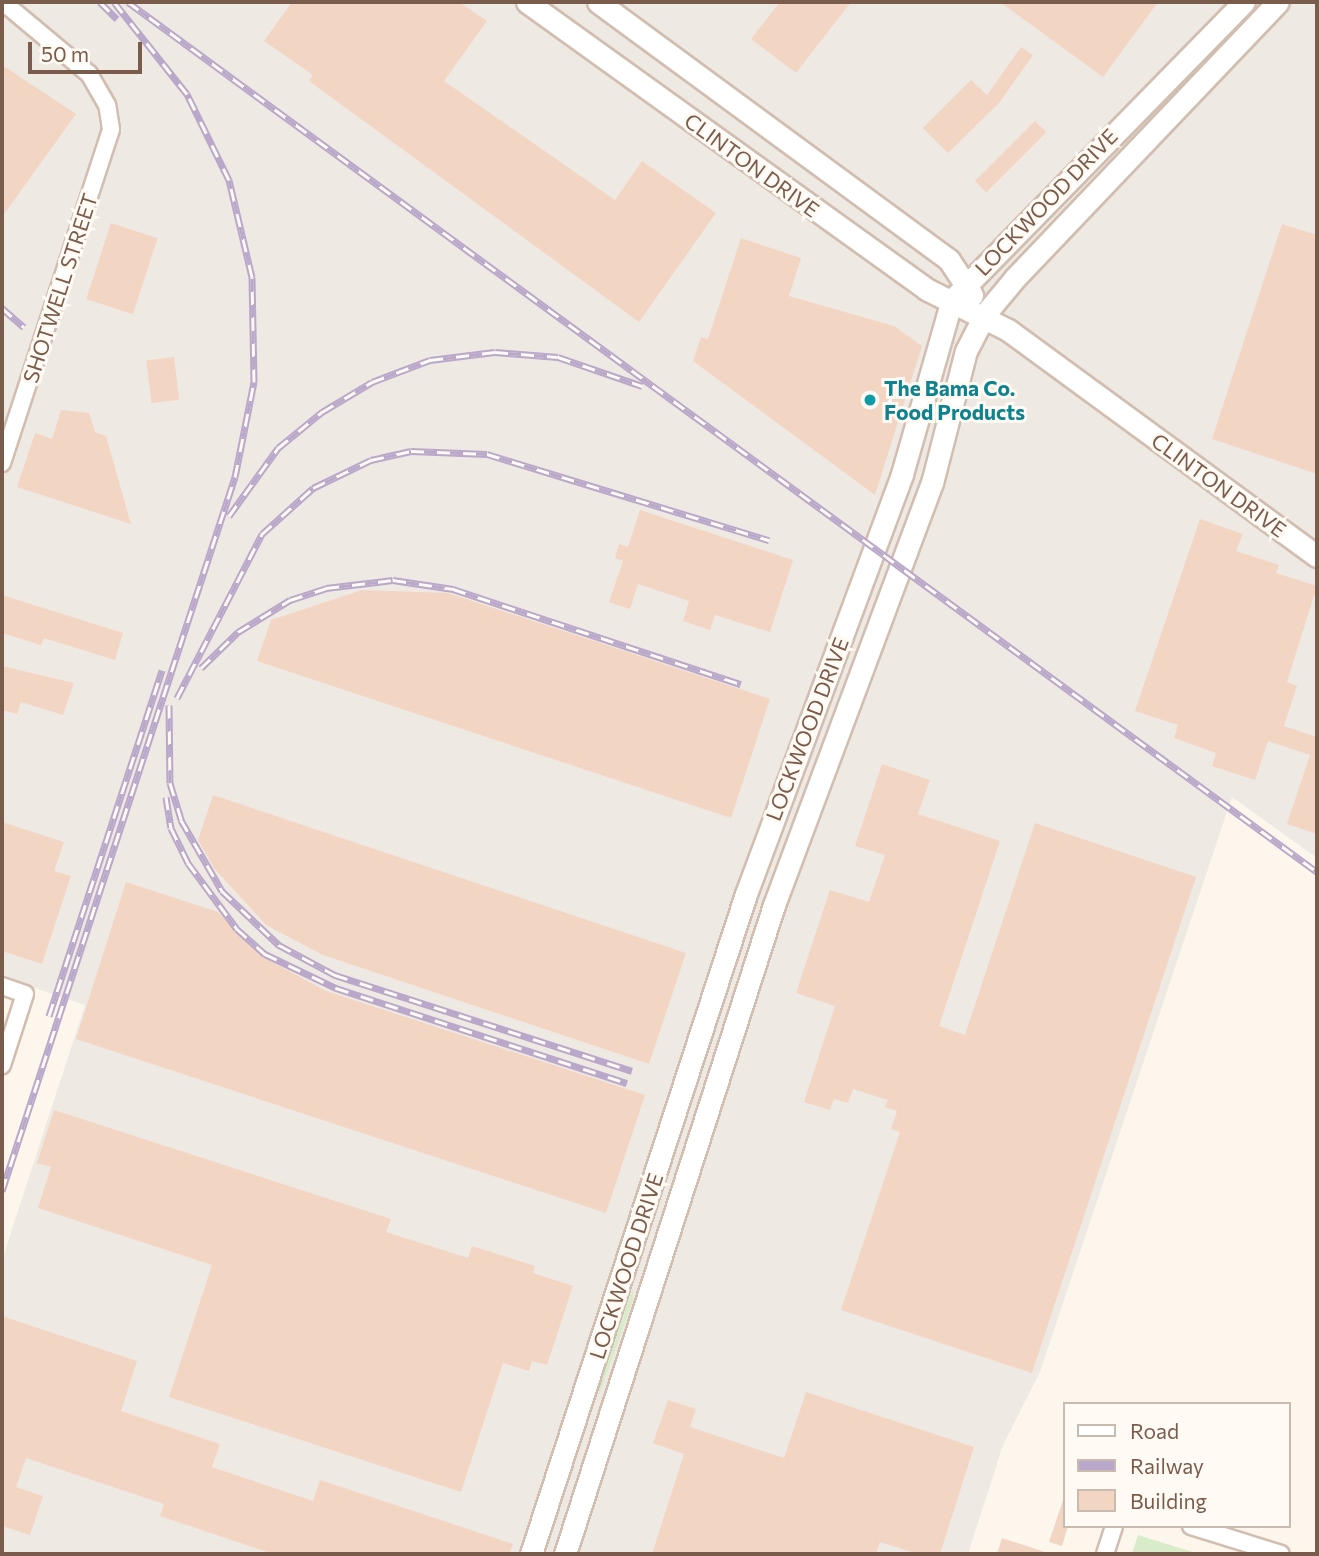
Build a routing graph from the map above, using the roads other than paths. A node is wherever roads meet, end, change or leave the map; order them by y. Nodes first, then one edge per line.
1 (2, 2) edge
2 (527, 2) edge
3 (598, 2) edge
4 (1244, 2) edge
5 (1266, 6) edge
6 (1199, 47) junction
7 (1217, 63) junction
8 (1119, 127) junction
9 (1139, 145) junction
10 (959, 293) junction
11 (985, 314) junction
12 (2, 463) edge
13 (1317, 556) edge
14 (2, 986) edge
15 (2, 1065) edge
16 (581, 1404) junction
17 (611, 1414) junction
18 (551, 1497) junction
19 (581, 1507) junction
20 (1113, 1528) edge
21 (1197, 1528) edge
22 (531, 1554) edge
23 (565, 1554) edge
24 (1105, 1554) edge
25 (1281, 1554) edge

1 - 12 street, SHOTWELL STREET
2 - 10 main road, CLINTON DRIVE
3 - 10 main road, CLINTON DRIVE
4 - 6 main road, LOCKWOOD DRIVE
5 - 7 main road, LOCKWOOD DRIVE
6 - 7 main road
6 - 8 main road, LOCKWOOD DRIVE
7 - 9 main road, LOCKWOOD DRIVE
8 - 9 main road
8 - 10 main road, LOCKWOOD DRIVE
9 - 11 main road, LOCKWOOD DRIVE
10 - 11 main road, CLINTON DRIVE
10 - 16 main road, LOCKWOOD DRIVE
11 - 13 main road, CLINTON DRIVE
11 - 17 main road, LOCKWOOD DRIVE
14 - 15 street
16 - 17 main road
16 - 18 main road, LOCKWOOD DRIVE
17 - 19 main road, LOCKWOOD DRIVE
18 - 19 main road
18 - 22 main road, LOCKWOOD DRIVE
19 - 23 main road, LOCKWOOD DRIVE
20 - 24 street
21 - 25 street

